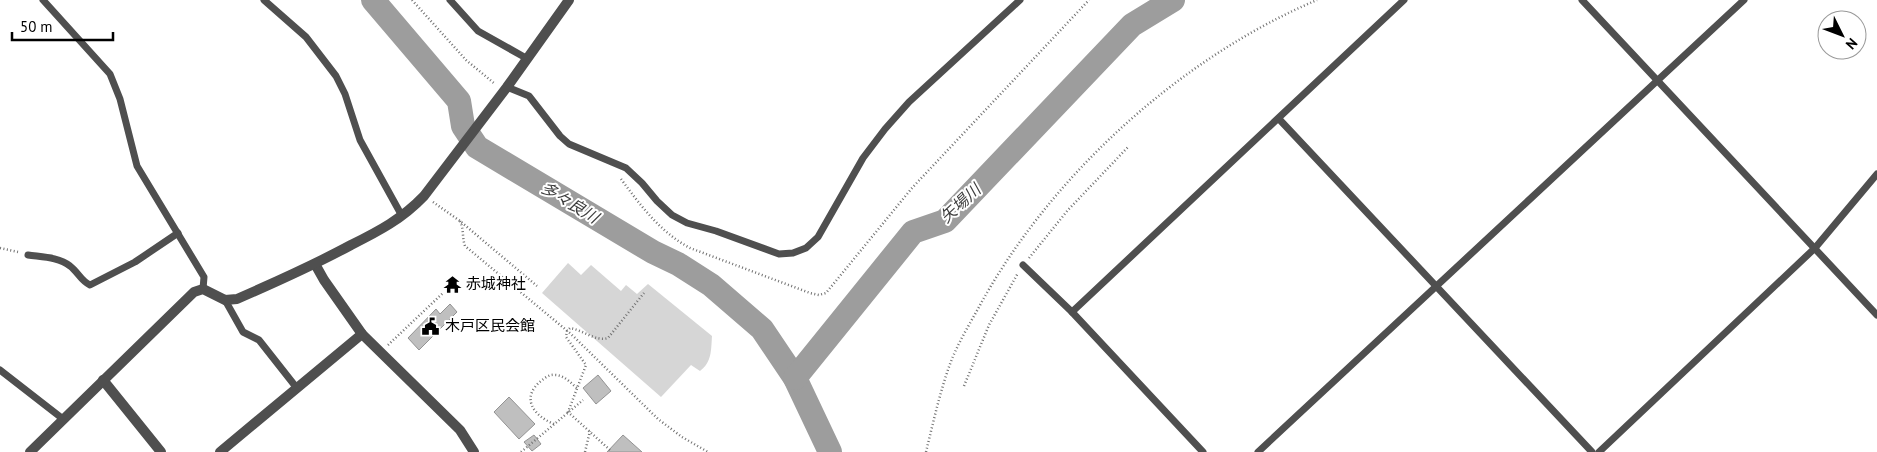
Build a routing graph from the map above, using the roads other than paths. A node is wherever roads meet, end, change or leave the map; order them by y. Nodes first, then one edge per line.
1 (43, 0) edge
2 (264, 0) edge
3 (450, 0) edge
4 (569, 0) edge
5 (1020, 0) edge
6 (1404, 0) edge
7 (1582, 0) edge
8 (1744, 0) edge
9 (526, 58) junction
10 (1658, 80) junction
11 (505, 89) junction
12 (1279, 119) junction
13 (1877, 174) edge
14 (402, 216) junction
15 (178, 234) junction
16 (1815, 248) junction
17 (28, 254) road end
18 (315, 264) junction
19 (1023, 266) road end
20 (1436, 286) junction
21 (203, 289) junction
22 (225, 300) junction
23 (1072, 312) junction
24 (1877, 315) edge
25 (362, 334) junction
26 (0, 370) edge
27 (102, 380) junction
28 (296, 387) junction
29 (63, 419) junction
30 (30, 452) edge
31 (161, 452) edge
32 (220, 452) edge
33 (474, 452) edge
34 (1203, 452) edge
35 (1258, 452) edge
36 (1592, 452) edge
37 (1599, 452) edge

1 - 15 lane
2 - 14 lane
3 - 9 lane
4 - 9 street
5 - 11 lane
6 - 12 lane
7 - 10 lane
8 - 10 lane
9 - 11 street
10 - 16 lane
10 - 20 lane
11 - 14 street
12 - 20 lane
12 - 23 lane
13 - 16 lane
14 - 18 street
15 - 17 lane
15 - 21 lane
16 - 24 lane
16 - 37 lane
18 - 22 street
18 - 25 street
19 - 23 lane
20 - 35 lane
20 - 36 lane
21 - 22 street
21 - 27 street
22 - 28 lane
23 - 34 lane
25 - 28 street
25 - 33 street
26 - 29 lane
27 - 29 street
27 - 31 street
28 - 32 street
29 - 30 street

